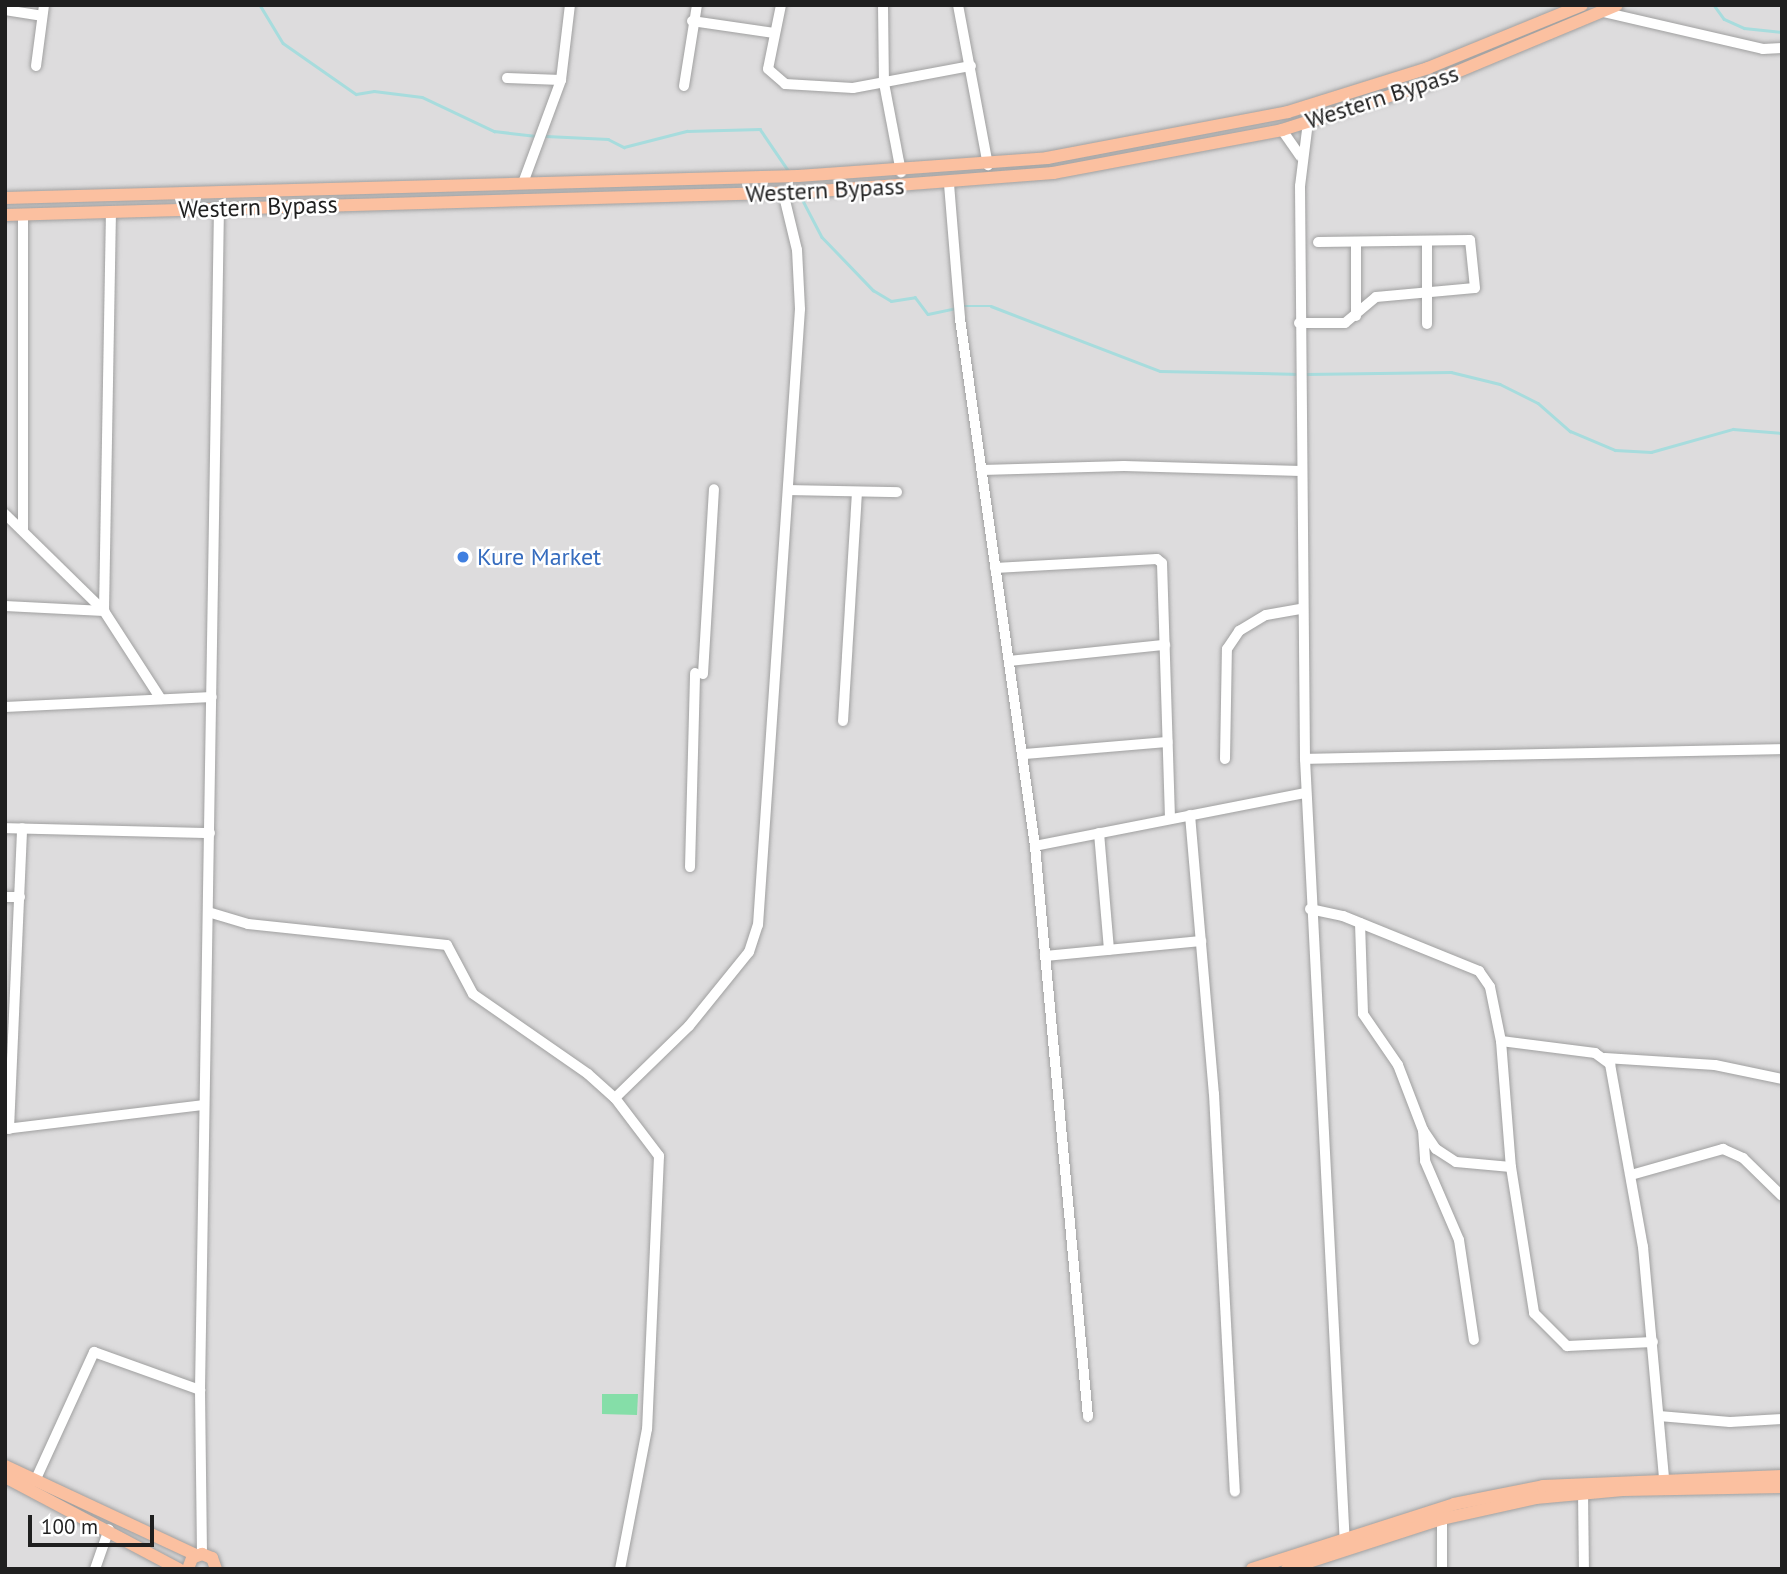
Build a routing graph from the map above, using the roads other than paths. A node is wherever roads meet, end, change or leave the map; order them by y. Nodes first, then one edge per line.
1 (570, 5) edge
2 (697, 5) edge
3 (781, 5) edge
4 (883, 5) edge
5 (958, 5) edge
6 (1582, 5) edge
7 (1617, 5) edge
8 (5, 10) edge
9 (43, 10) edge
10 (1603, 12) junction
11 (692, 21) junction
12 (774, 33) junction
13 (1782, 48) edge
14 (36, 66) dead end
15 (971, 66) junction
16 (507, 78) dead end
17 (561, 80) junction
18 (884, 83) junction
19 (684, 86) dead end
20 (1308, 122) junction
21 (1282, 130) junction
22 (1300, 158) junction
23 (988, 165) junction
24 (901, 172) junction
25 (523, 183) junction
26 (949, 184) junction
27 (787, 192) junction
28 (5, 198) edge
29 (219, 208) junction
30 (111, 212) junction
31 (23, 214) junction
32 (5, 215) edge
33 (1427, 241) junction
34 (1318, 242) dead end
35 (1356, 242) junction
36 (1426, 293) junction
37 (1356, 316) junction
38 (1299, 323) junction
39 (1427, 324) dead end
40 (982, 470) junction
41 (1301, 471) junction
42 (714, 489) dead end
43 (791, 490) junction
44 (857, 492) junction
45 (897, 492) dead end
46 (5, 514) edge
47 (23, 530) junction
48 (995, 568) junction
49 (5, 606) edge
50 (1301, 609) junction
51 (104, 611) junction
52 (1165, 645) junction
53 (1009, 661) junction
54 (212, 697) junction
55 (161, 699) junction
56 (5, 707) edge
57 (843, 721) dead end
58 (1167, 741) junction
59 (1782, 749) edge
60 (1024, 754) junction
61 (1225, 759) dead end
62 (1305, 759) junction
63 (1306, 793) junction
64 (1190, 815) junction
65 (1170, 818) junction
66 (5, 828) edge
67 (22, 828) junction
68 (210, 833) junction
69 (1099, 834) junction
70 (1035, 846) junction
71 (690, 867) dead end
72 (5, 897) edge
73 (20, 897) junction
74 (1310, 909) junction
75 (208, 912) junction
76 (1360, 923) junction
77 (1201, 941) junction
78 (1109, 950) junction
79 (1045, 956) junction
80 (10, 970) edge
81 (1501, 1041) junction
82 (1605, 1058) junction
83 (1782, 1079) edge
84 (615, 1098) junction
85 (204, 1105) junction
86 (7, 1129) edge
87 (1423, 1130) junction
88 (1511, 1167) junction
89 (1631, 1175) junction
90 (1782, 1196) edge
91 (1474, 1340) dead end
92 (1653, 1342) junction
93 (200, 1390) junction
94 (1659, 1416) junction
95 (1088, 1417) dead end
96 (1782, 1419) edge
97 (5, 1466) edge
98 (1782, 1476) edge
99 (5, 1477) edge
100 (1664, 1478) junction
101 (35, 1481) junction
102 (1782, 1487) edge
103 (1235, 1491) dead end
104 (1583, 1492) junction
105 (1441, 1519) junction
106 (108, 1529) junction
107 (1345, 1544) junction
108 (199, 1555) junction
109 (216, 1566) edge
110 (95, 1569) edge
111 (179, 1569) edge
112 (188, 1569) edge
113 (228, 1569) edge
114 (620, 1569) edge
115 (1252, 1569) edge
116 (1287, 1569) edge
117 (1442, 1569) edge
118 (1584, 1569) edge

1 - 17 street
2 - 11 street
3 - 12 street
4 - 18 street
5 - 15 street
6 - 23 main road, Western Bypass
7 - 10 main road, Western Bypass
8 - 9 street
9 - 14 street
10 - 13 street
10 - 20 main road, Western Bypass
11 - 12 street
11 - 19 street
12 - 18 street
15 - 18 street
15 - 23 street
16 - 17 street
17 - 25 street
18 - 24 street
20 - 21 main road, Western Bypass
20 - 22 street
21 - 22 street
21 - 26 main road, Western Bypass
22 - 38 street
23 - 24 main road, Western Bypass
24 - 25 main road, Western Bypass
25 - 28 main road, Western Bypass
26 - 27 main road, Western Bypass
26 - 40 street
27 - 29 main road, Western Bypass
27 - 43 street
29 - 30 main road, Western Bypass
29 - 54 street
30 - 31 main road, Western Bypass
30 - 51 street
31 - 32 main road, Western Bypass
31 - 47 street
33 - 35 street
33 - 36 street
33 - 36 street
34 - 35 street
35 - 37 street
36 - 37 street
36 - 39 street
37 - 38 street
38 - 41 street
40 - 41 street
40 - 48 street
41 - 50 street
42 - 71 street
43 - 44 street
43 - 84 street
44 - 45 street
44 - 57 street
46 - 47 street
47 - 51 street
48 - 52 street
48 - 53 street
49 - 51 street
50 - 61 street
50 - 62 street
51 - 55 street
52 - 53 street
52 - 58 street
53 - 60 street
54 - 55 street
54 - 68 street
55 - 56 street
58 - 60 street
58 - 65 street
59 - 62 street
60 - 70 street
62 - 63 street
63 - 64 street
63 - 74 street
64 - 65 street
64 - 77 street
65 - 69 street
66 - 67 street
67 - 68 street
67 - 73 street
68 - 75 street
69 - 70 street
69 - 78 street
70 - 79 street
72 - 73 street
73 - 80 street
74 - 76 street
74 - 107 street
75 - 84 street
75 - 85 street
76 - 81 street
76 - 87 street
77 - 78 street
77 - 103 street
78 - 79 street
79 - 95 street
80 - 86 street
81 - 82 street
81 - 88 street
82 - 83 street
82 - 89 street
84 - 114 street
85 - 86 street
85 - 93 street
87 - 88 street
87 - 91 street
88 - 92 street
89 - 90 street
89 - 92 street
92 - 94 street
93 - 101 street
93 - 108 street
94 - 96 street
94 - 100 street
97 - 101 main road
98 - 100 main road
99 - 106 main road
100 - 107 main road
101 - 108 main road
102 - 104 main road
104 - 105 main road
104 - 118 street
105 - 107 main road
105 - 117 street
106 - 110 street
106 - 111 main road
107 - 115 main road
107 - 116 main road
108 - 109 main road
108 - 112 main road
109 - 113 main road

